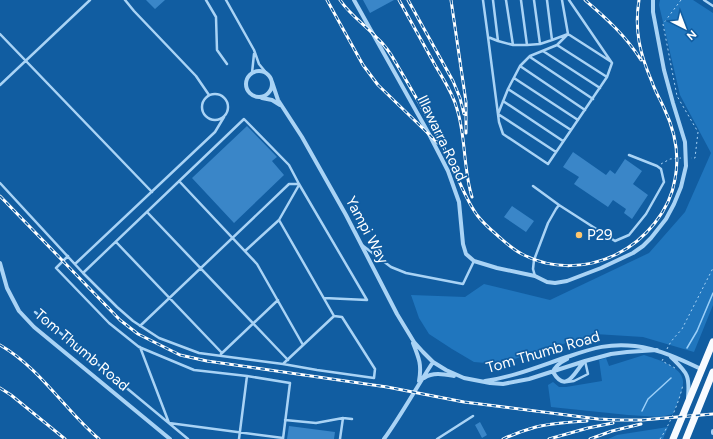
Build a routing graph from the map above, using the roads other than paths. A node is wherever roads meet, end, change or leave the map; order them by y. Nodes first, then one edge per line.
1 (90, 0) edge
2 (125, 0) edge
3 (206, 0) edge
4 (226, 0) edge
5 (354, 0) edge
6 (483, 0) edge
7 (493, 0) edge
8 (506, 0) edge
9 (521, 0) edge
10 (534, 0) edge
11 (547, 0) edge
12 (562, 0) edge
13 (569, 0) edge
14 (653, 0) edge
15 (704, 0) edge
16 (713, 6) edge
17 (0, 34) edge
18 (568, 34) junction
19 (488, 37) junction
20 (552, 40) junction
21 (498, 41) junction
22 (540, 44) junction
23 (513, 45) junction
24 (527, 45) junction
25 (557, 45) junction
26 (254, 50) junction
27 (543, 50) junction
28 (530, 56) junction
29 (26, 61) junction
30 (612, 63) junction
31 (227, 64) dead end
32 (520, 66) junction
33 (252, 73) junction
34 (268, 75) junction
35 (607, 77) junction
36 (514, 78) junction
37 (272, 82) junction
38 (0, 85) edge
39 (600, 88) junction
40 (508, 89) junction
41 (209, 96) junction
42 (257, 97) junction
43 (593, 99) junction
44 (503, 101) junction
45 (283, 107) junction
46 (585, 110) junction
47 (498, 114) junction
48 (224, 117) junction
49 (578, 120) junction
50 (571, 130) junction
51 (563, 141) junction
52 (556, 152) junction
53 (629, 155) dead end
54 (179, 181) junction
55 (0, 183) edge
56 (299, 184) junction
57 (533, 186) dead end
58 (152, 192) junction
59 (559, 205) junction
60 (147, 212) junction
61 (279, 220) junction
62 (233, 238) junction
63 (116, 242) junction
64 (360, 243) junction
65 (246, 251) junction
66 (68, 256) junction
67 (474, 261) junction
68 (0, 263) edge
69 (75, 264) junction
70 (201, 268) junction
71 (83, 273) junction
72 (535, 276) junction
73 (169, 298) junction
74 (324, 298) junction
75 (278, 300) junction
76 (35, 312) dead end
77 (334, 316) junction
78 (253, 324) junction
79 (140, 326) junction
80 (410, 336) junction
81 (713, 342) edge
82 (303, 345) junction
83 (139, 346) junction
84 (657, 350) junction
85 (579, 353) junction
86 (667, 353) junction
87 (221, 354) junction
88 (288, 360) junction
89 (585, 361) junction
90 (433, 362) junction
91 (283, 364) junction
92 (701, 369) junction
93 (553, 372) junction
94 (712, 374) edge
95 (247, 376) junction
96 (464, 378) junction
97 (421, 381) junction
98 (482, 381) junction
99 (562, 381) junction
100 (418, 385) junction
101 (687, 403) junction
102 (473, 416) dead end
103 (344, 418) junction
104 (352, 419) dead end
105 (285, 420) junction
106 (169, 423) junction
107 (240, 433) junction
108 (170, 439) edge
109 (188, 439) edge
110 (239, 439) edge
111 (283, 439) edge
112 (340, 439) edge
113 (384, 439) edge
114 (437, 439) edge
115 (673, 439) edge
116 (686, 439) edge

1 - 29 lane
2 - 41 lane
3 - 31 lane
4 - 26 lane, Yampi Way
5 - 67 street, Illawarra Road
6 - 19 lane
7 - 21 lane
8 - 23 lane
9 - 24 lane
10 - 22 lane
11 - 20 lane
12 - 18 lane
13 - 30 lane
14 - 72 street
15 - 16 lane
17 - 29 lane
18 - 20 lane
18 - 25 lane
18 - 30 lane
19 - 21 lane
19 - 47 lane
20 - 22 lane
21 - 23 lane
22 - 24 lane
23 - 24 lane
25 - 27 lane
25 - 35 lane
26 - 33 lane
26 - 34 lane, Yampi Way
27 - 28 lane
27 - 39 lane
28 - 32 lane
28 - 43 lane
29 - 38 lane
29 - 58 lane
30 - 35 lane
32 - 36 lane
32 - 46 lane
33 - 34 street
33 - 42 street
34 - 37 street, Yampi Way
35 - 39 lane
36 - 40 lane
36 - 49 lane
37 - 42 street
37 - 45 street, Yampi Way
39 - 43 lane
40 - 44 lane
40 - 50 lane
41 - 48 lane
41 - 48 lane
42 - 45 street
43 - 46 lane
44 - 47 lane
44 - 51 lane
45 - 64 street, Yampi Way
46 - 49 lane
47 - 52 lane
47 - 52 lane
48 - 58 lane
49 - 50 lane
50 - 51 lane
51 - 52 lane
53 - 59 lane
54 - 56 lane
54 - 60 lane
54 - 62 lane
55 - 66 lane
56 - 61 lane
56 - 62 lane
56 - 74 lane
57 - 59 lane
58 - 69 lane
59 - 72 lane
60 - 63 lane
60 - 70 lane
61 - 65 lane
61 - 74 lane
62 - 65 lane
62 - 70 lane
63 - 71 lane
63 - 73 lane
64 - 67 lane
64 - 80 street, Yampi Way
65 - 75 lane
66 - 69 lane
66 - 83 lane
67 - 72 street
68 - 108 street, Tom Thumb Road
69 - 71 lane
70 - 73 lane
70 - 78 lane
71 - 79 lane
73 - 79 lane
73 - 87 lane
74 - 77 lane
75 - 78 lane
75 - 82 lane
76 - 106 lane
77 - 82 lane
77 - 91 lane
78 - 87 lane
78 - 88 lane
79 - 87 lane
80 - 90 street, Yampi Way
80 - 100 street
81 - 92 main road
82 - 88 lane
83 - 95 lane
83 - 106 lane
84 - 85 street, Tom Thumb Road
84 - 86 street, Tom Thumb Road
84 - 89 street, Tom Thumb Road
85 - 93 street
85 - 98 street, Tom Thumb Road
86 - 92 street, Tom Thumb Road
86 - 101 street, Tom Thumb Road
87 - 91 lane
88 - 91 lane
89 - 93 street, Tom Thumb Road
89 - 99 street
89 - 99 lane
90 - 96 street, Tom Thumb Road
90 - 97 street
92 - 94 main road
92 - 101 main road
93 - 98 street, Tom Thumb Road
93 - 99 street
94 - 116 main road
95 - 105 lane
95 - 107 lane
96 - 97 street
96 - 98 street, Tom Thumb Road
97 - 100 street
100 - 113 street
101 - 115 main road
102 - 114 lane
103 - 104 lane
103 - 105 lane
103 - 112 lane
105 - 111 lane
106 - 107 lane
106 - 109 lane
107 - 110 lane
107 - 111 lane

